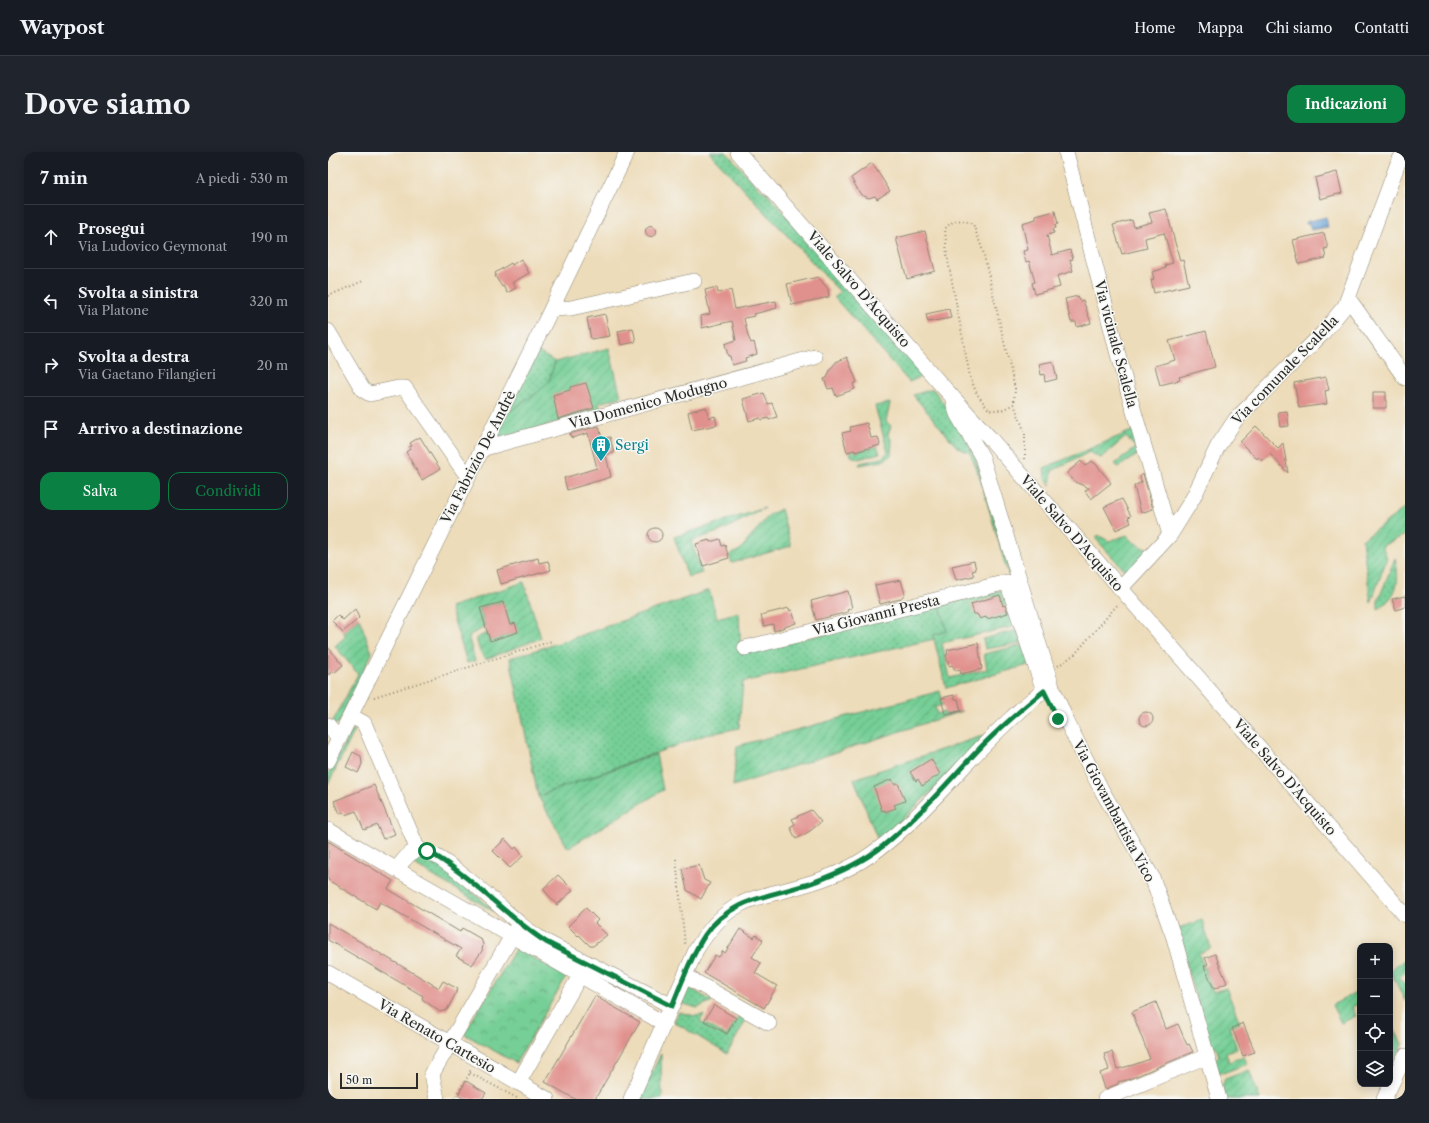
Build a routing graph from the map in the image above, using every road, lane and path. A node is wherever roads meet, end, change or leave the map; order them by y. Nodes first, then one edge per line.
1 (626, 152) edge
2 (738, 152) edge
3 (1066, 152) edge
4 (1402, 163) edge
5 (694, 281) dead end
6 (363, 282) dead end
7 (328, 296) edge
8 (1348, 298) junction
9 (552, 309) junction
10 (328, 331) edge
11 (815, 357) dead end
12 (1405, 378) edge
13 (949, 392) junction
14 (1014, 404) junction
15 (988, 436) junction
16 (481, 450) junction
17 (982, 457) junction
18 (1018, 470) junction
19 (468, 477) junction
20 (1170, 535) junction
21 (1120, 596) junction
22 (552, 641) dead end
23 (745, 648) dead end
24 (1048, 672) junction
25 (1048, 689) junction
26 (359, 698) junction
27 (350, 716) junction
28 (331, 731) edge
29 (328, 761) edge
30 (328, 830) edge
31 (418, 850) junction
32 (676, 859) dead end
33 (397, 869) junction
34 (1405, 915) edge
35 (520, 924) junction
36 (512, 936) junction
37 (692, 960) junction
38 (328, 973) edge
39 (581, 974) junction
40 (685, 976) junction
41 (672, 1006) junction
42 (663, 1023) junction
43 (769, 1023) dead end
44 (449, 1042) junction
45 (1207, 1056) junction
46 (1405, 1056) edge
47 (518, 1084) junction
48 (437, 1099) edge
49 (454, 1099) edge
50 (519, 1099) edge
51 (547, 1099) edge
52 (631, 1099) edge
53 (1104, 1099) edge
54 (1218, 1099) edge
55 (1384, 1099) edge

1 - 9 street, Via Fabrizio De Andrè
2 - 13 street, Viale Salvo D'Acquisto
3 - 20 street, Via vicinale Scalella
4 - 8 street, Via comunale Scalella
5 - 9 street
6 - 7 path
8 - 12 street
8 - 20 street, Via comunale Scalella
9 - 16 street, Via Fabrizio De Andrè
10 - 19 street
11 - 16 street, Via Domenico Modugno
13 - 15 street, Viale Salvo D'Acquisto
13 - 17 street, Via Giovambattista Vico
14 - 14 path
14 - 18 path
15 - 17 street
15 - 18 street, Viale Salvo D'Acquisto
16 - 19 street, Via Fabrizio De Andrè
17 - 24 street, Via Giovambattista Vico
18 - 21 street, Viale Salvo D'Acquisto
19 - 26 street, Via Fabrizio De Andrè
20 - 21 street, Via comunale Scalella
21 - 24 path
21 - 34 street, Viale Salvo D'Acquisto
22 - 26 path
23 - 25 street, Via Giovanni Presta
24 - 25 street, Via Giovambattista Vico
25 - 37 street
25 - 45 street, Via Giovambattista Vico
26 - 27 street, Via Fabrizio De Andrè
27 - 28 street, Via Fabrizio De Andrè
27 - 31 street
28 - 29 street, Via Fabrizio De Andrè
30 - 33 street
31 - 33 street
31 - 35 street
32 - 37 path
33 - 36 street
35 - 36 street
35 - 41 street
36 - 39 street
36 - 44 street
37 - 40 street
38 - 44 street, Via Renato Cartesio
39 - 42 street
39 - 47 street
40 - 41 street
40 - 43 street
41 - 42 street
42 - 52 street
44 - 47 street, Via Renato Cartesio
44 - 48 street
45 - 53 street
45 - 54 street, Via Giovambattista Vico
46 - 55 street
47 - 51 street, Via Renato Cartesio
49 - 50 path

